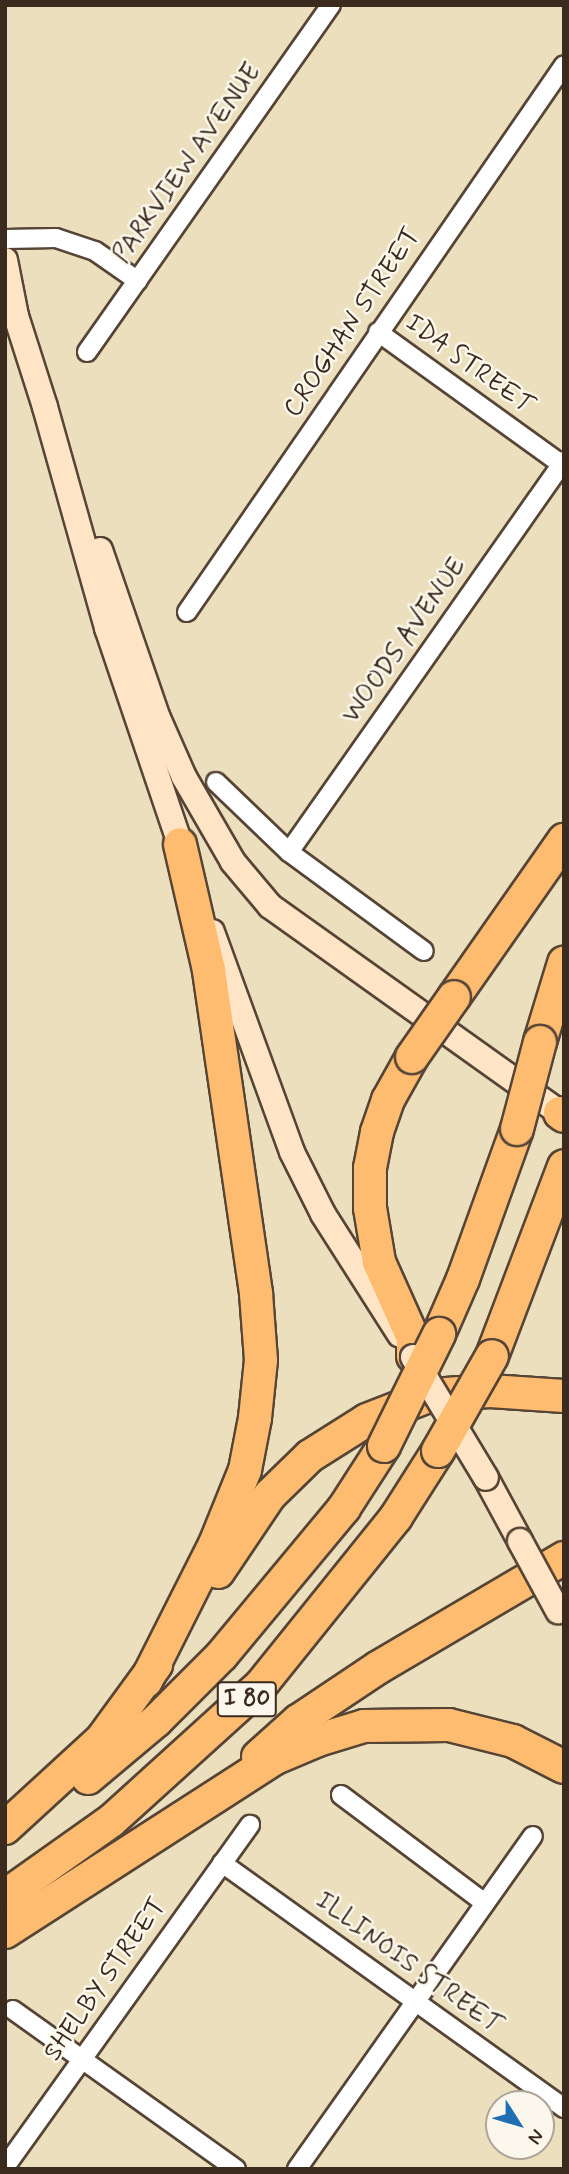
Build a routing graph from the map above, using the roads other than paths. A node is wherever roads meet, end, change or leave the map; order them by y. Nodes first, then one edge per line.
1 (331, 5) edge
2 (564, 65) edge
3 (5, 239) edge
4 (5, 260) edge
5 (138, 281) junction
6 (378, 332) junction
7 (87, 352) dead end
8 (45, 407) junction
9 (563, 463) edge
10 (187, 612) dead end
11 (216, 782) dead end
12 (564, 840) edge
13 (180, 844) junction
14 (289, 852) junction
15 (424, 951) dead end
16 (564, 963) edge
17 (563, 1115) edge
18 (563, 1168) edge
19 (413, 1356) junction
20 (564, 1396) edge
21 (564, 1558) edge
22 (561, 1616) edge
23 (146, 1681) junction
24 (564, 1767) edge
25 (237, 1782) junction
26 (341, 1795) dead end
27 (250, 1825) dead end
28 (5, 1830) edge
29 (533, 1836) dead end
30 (222, 1863) junction
31 (5, 1896) edge
32 (485, 1903) junction
33 (5, 1932) edge
34 (414, 2002) junction
35 (13, 2010) dead end
36 (82, 2059) junction
37 (564, 2108) edge
38 (5, 2167) edge
39 (236, 2169) edge
40 (297, 2169) edge

1 - 5 street, PARKVIEW AVENUE
2 - 6 street, CROGHAN STREET
3 - 5 street
4 - 8 street
5 - 7 street, PARKVIEW AVENUE
6 - 9 street, IDA STREET
6 - 10 street, CROGHAN STREET
8 - 13 street
8 - 17 street
9 - 14 street, WOODS AVENUE
11 - 14 street
12 - 19 highway, bridge
13 - 19 street
13 - 23 highway
14 - 15 street
16 - 28 highway, I 80, bridge
18 - 31 highway, I 80, bridge
19 - 22 street, bridge
20 - 23 highway
21 - 25 highway
23 - 28 highway
24 - 25 highway
25 - 33 highway
26 - 32 street
27 - 30 street, SHELBY STREET
29 - 32 street
30 - 34 street, ILLINOIS STREET
30 - 36 street, SHELBY STREET
32 - 34 street
34 - 37 street, ILLINOIS STREET
34 - 40 street
35 - 36 street
36 - 38 street, SHELBY STREET
36 - 39 street

